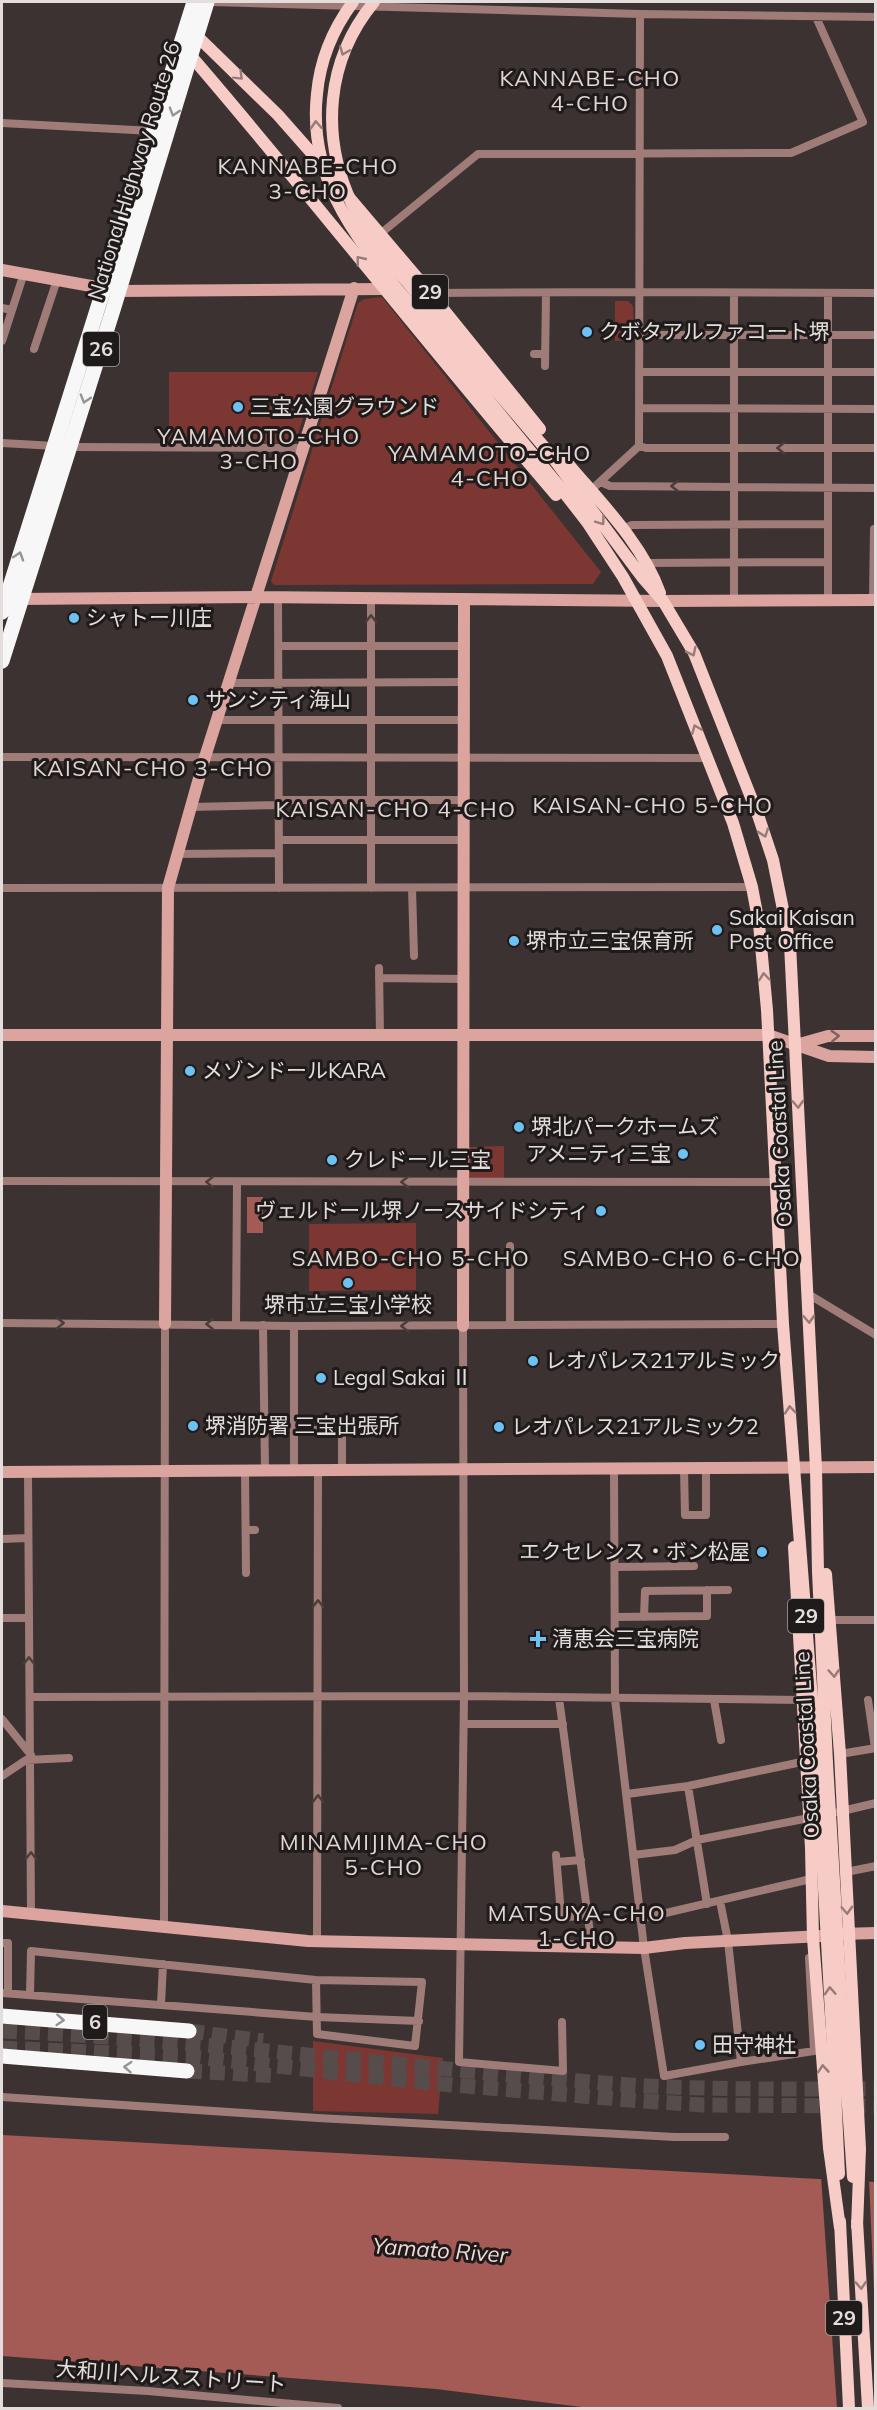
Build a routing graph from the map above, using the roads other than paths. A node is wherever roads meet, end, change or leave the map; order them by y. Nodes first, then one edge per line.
1 (194, 2) edge
2 (207, 2) edge
3 (212, 2) edge
4 (353, 2) edge
5 (374, 2) edge
6 (640, 14) junction
7 (816, 16) junction
8 (876, 17) edge
9 (189, 37) junction
10 (191, 56) junction
11 (2, 123) edge
12 (153, 131) junction
13 (640, 153) junction
14 (380, 234) junction
15 (2, 270) edge
16 (24, 273) junction
17 (57, 280) junction
18 (354, 288) junction
19 (383, 289) junction
20 (112, 290) junction
21 (639, 292) junction
22 (546, 293) junction
23 (734, 293) junction
24 (876, 293) edge
25 (431, 294) junction
26 (828, 294) junction
27 (2, 308) edge
28 (12, 310) junction
29 (639, 335) junction
30 (734, 335) junction
31 (829, 335) junction
32 (876, 335) edge
33 (2, 340) edge
34 (34, 350) dead end
35 (534, 354) dead end
36 (545, 354) junction
37 (467, 365) junction
38 (545, 366) dead end
39 (829, 371) junction
40 (639, 372) junction
41 (734, 372) junction
42 (876, 372) edge
43 (639, 408) junction
44 (829, 408) junction
45 (734, 409) junction
46 (876, 409) edge
47 (2, 443) edge
48 (55, 446) junction
49 (639, 446) junction
50 (70, 447) junction
51 (303, 448) junction
52 (733, 448) junction
53 (828, 448) junction
54 (876, 448) edge
55 (601, 482) junction
56 (733, 486) junction
57 (828, 487) junction
58 (876, 488) edge
59 (590, 491) junction
60 (733, 524) junction
61 (828, 524) junction
62 (622, 529) junction
63 (876, 529) edge
64 (734, 561) junction
65 (613, 562) junction
66 (828, 562) junction
67 (646, 563) junction
68 (257, 597) junction
69 (278, 597) junction
70 (371, 598) junction
71 (464, 599) junction
72 (828, 599) junction
73 (734, 600) junction
74 (874, 600) edge
75 (637, 601) junction
76 (663, 601) junction
77 (7, 603) edge
78 (278, 646) junction
79 (371, 646) junction
80 (464, 646) junction
81 (2, 661) edge
82 (371, 682) junction
83 (464, 682) junction
84 (229, 683) junction
85 (279, 683) junction
86 (217, 720) junction
87 (279, 720) junction
88 (371, 720) junction
89 (464, 720) junction
90 (2, 757) edge
91 (205, 757) junction
92 (279, 757) junction
93 (371, 758) junction
94 (463, 758) junction
95 (708, 758) junction
96 (371, 799) junction
97 (464, 800) junction
98 (279, 803) junction
99 (190, 807) junction
100 (279, 840) junction
101 (464, 840) junction
102 (371, 841) junction
103 (279, 853) junction
104 (177, 854) junction
105 (752, 887) junction
106 (2, 888) edge
107 (168, 888) junction
108 (279, 888) junction
109 (371, 888) junction
110 (412, 888) junction
111 (464, 888) junction
112 (414, 956) dead end
113 (379, 968) dead end
114 (380, 978) junction
115 (464, 979) junction
116 (464, 1034) junction
117 (2, 1035) edge
118 (166, 1035) junction
119 (380, 1035) junction
120 (768, 1035) junction
121 (876, 1036) edge
122 (795, 1045) junction
123 (876, 1057) edge
124 (2, 1181) edge
125 (166, 1181) junction
126 (463, 1182) junction
127 (775, 1182) junction
128 (237, 1183) junction
129 (510, 1245) dead end
130 (808, 1294) junction
131 (2, 1323) edge
132 (165, 1324) junction
133 (236, 1324) junction
134 (783, 1324) junction
135 (263, 1325) junction
136 (510, 1325) junction
137 (294, 1326) junction
138 (463, 1326) junction
139 (876, 1335) edge
140 (310, 1430) dead end
141 (876, 1467) edge
142 (462, 1468) junction
143 (795, 1468) junction
144 (614, 1469) junction
145 (684, 1469) junction
146 (706, 1469) junction
147 (816, 1469) junction
148 (165, 1470) junction
149 (265, 1470) junction
150 (294, 1470) junction
151 (318, 1470) junction
152 (342, 1470) junction
153 (245, 1471) junction
154 (2, 1472) edge
155 (28, 1472) junction
156 (28, 1538) junction
157 (2, 1539) edge
158 (694, 1566) dead end
159 (615, 1567) junction
160 (246, 1573) dead end
161 (707, 1590) junction
162 (728, 1590) dead end
163 (615, 1617) junction
164 (644, 1617) junction
165 (2, 1618) edge
166 (29, 1618) junction
167 (830, 1620) junction
168 (876, 1620) edge
169 (163, 1696) junction
170 (464, 1696) junction
171 (30, 1697) junction
172 (318, 1697) junction
173 (559, 1698) junction
174 (615, 1698) junction
175 (714, 1700) junction
176 (868, 1700) dead end
177 (803, 1701) junction
178 (2, 1719) edge
179 (464, 1724) junction
180 (563, 1724) junction
181 (721, 1740) dead end
182 (875, 1748) edge
183 (840, 1754) junction
184 (31, 1757) junction
185 (69, 1758) dead end
186 (817, 1763) junction
187 (2, 1776) edge
188 (688, 1786) junction
189 (627, 1794) junction
190 (876, 1803) edge
191 (843, 1811) junction
192 (809, 1818) junction
193 (697, 1840) junction
194 (633, 1855) junction
195 (581, 1860) junction
196 (876, 1866) edge
197 (846, 1872) junction
198 (812, 1879) junction
199 (720, 1901) junction
200 (707, 1904) junction
201 (2, 1911) edge
202 (31, 1914) junction
203 (588, 1916) junction
204 (640, 1919) junction
205 (164, 1927) junction
206 (848, 1933) junction
207 (876, 1933) edge
208 (810, 1938) junction
209 (317, 1941) junction
210 (728, 1941) junction
211 (2, 1943) edge
212 (460, 1944) junction
213 (592, 1948) junction
214 (644, 1948) junction
215 (163, 1964) junction
216 (316, 1980) junction
217 (5, 1993) edge
218 (30, 1995) junction
219 (161, 2004) junction
220 (2, 2016) edge
221 (316, 2017) junction
222 (418, 2021) junction
223 (562, 2022) dead end
224 (189, 2031) tunnel mouth
225 (2, 2056) edge
226 (741, 2062) junction
227 (187, 2071) tunnel mouth
228 (2, 2097) edge
229 (725, 2137) dead end
230 (844, 2148) junction
231 (2, 2383) edge
232 (338, 2409) edge
233 (849, 2409) edge
234 (868, 2409) edge

1 - 9 highway, National Highway Route 26 / 26
2 - 9 highway, National Highway Route 26 / 26
3 - 6 street
37 -> 4 main road, Osaka Coastal Line / 29, bridge
5 -> 37 main road, Osaka Coastal Line / 29, bridge
6 - 7 street
6 - 13 street
7 - 8 street
7 - 13 street
9 - 10 highway, National Highway Route 26 / 26
9 - 12 highway, National Highway Route 26 / 26
9 -> 14 main road, 29
19 -> 10 main road, 29
10 -> 20 highway, National Highway Route 26 / 26
11 - 12 street
12 - 20 highway, National Highway Route 26 / 26
13 - 14 street
13 - 21 street
14 - 25 main road, 29
15 - 16 street
16 - 17 street
16 - 28 street
17 - 20 street
17 - 34 street
18 - 19 street
18 - 20 street
18 - 51 street
19 - 25 street
19 - 65 main road, 29
20 - 48 highway, National Highway Route 26 / 26
20 -> 50 highway, National Highway Route 26 / 26
21 - 22 street
21 - 23 street
21 - 29 street
22 - 25 street
22 - 36 street
23 - 26 street
23 - 30 street
24 - 26 street
25 - 59 main road, 29
26 - 31 street
27 - 28 street
28 - 33 street
29 - 30 street
29 - 40 street
30 - 31 street
30 - 41 street
31 - 32 street
31 - 39 street
35 - 36 street
36 - 38 street
37 - 65 main road, Osaka Coastal Line / 29
37 -> 76 main road, Osaka Coastal Line / 29
39 - 41 street
39 - 42 street
39 - 44 street
40 - 41 street
40 - 43 street
41 - 45 street
43 - 45 street
43 - 49 street
44 - 45 street
44 - 46 street
44 - 53 street
45 - 52 street
47 - 48 street
77 -> 48 highway, National Highway Route 26 / 26
49 - 52 street
49 - 55 street
50 - 51 street
50 - 77 highway, National Highway Route 26 / 26
51 - 68 street
53 -> 52 street
52 - 56 street
53 - 54 street
53 - 57 street
56 -> 55 street
55 - 59 street
56 - 57 street
56 - 60 street
57 - 58 street
57 - 61 street
59 - 62 main road, 29
60 - 61 street
60 - 62 street
60 - 64 street
61 - 66 street
62 - 67 main road, 29
63 - 74 street
64 - 66 street
64 - 67 street
64 - 73 street
65 - 75 main road, Osaka Coastal Line / 29
66 - 72 street
67 - 76 main road, 29
68 - 69 street
68 - 77 street
68 - 84 street
69 - 70 street
69 - 78 street
70 - 71 street
79 -> 70 street
71 - 75 street
71 - 80 street
72 - 73 street
72 - 74 street
73 - 76 street
75 - 76 street
95 -> 75 main road, Osaka Coastal Line / 29
76 -> 122 main road, Osaka Coastal Line / 29
77 - 81 highway, National Highway Route 26 / 26
78 - 79 street
78 - 85 street
79 - 80 street
79 - 82 street
80 - 83 street
82 - 83 street
82 - 85 street
82 - 88 street
83 - 89 street
84 - 85 street
84 - 86 street
85 - 87 street
86 - 87 street
86 - 91 street
87 - 88 street
87 - 92 street
88 - 89 street
88 - 93 street
89 - 94 street
90 - 91 street
91 - 92 street
91 - 99 street
92 - 93 street
92 - 98 street
93 - 94 street
93 - 96 street
94 - 95 street
94 - 97 street
95 - 105 main road, Osaka Coastal Line / 29
96 - 97 street
96 - 98 street
96 - 102 street
97 - 101 street
98 - 99 street
98 - 100 street
99 - 104 street
100 - 102 street
100 - 103 street
101 - 102 street
101 - 111 street
102 - 109 street
103 - 104 street
103 - 108 street
104 - 107 street
105 - 111 street
120 -> 105 main road, Osaka Coastal Line / 29
106 - 107 street
107 - 108 street
107 - 118 street
108 - 109 street
109 - 110 street
110 - 111 street
110 - 112 street
111 - 115 street
113 - 114 street
114 - 115 street
114 - 119 street
115 - 116 street
116 - 119 street
116 - 120 street
116 - 126 street
117 - 118 street
118 - 119 street
118 - 125 street
120 - 122 street
120 - 127 main road, Osaka Coastal Line
122 -> 121 street
122 - 123 street
122 -> 130 main road, Osaka Coastal Line
124 - 125 street
128 -> 125 street
125 - 132 street
126 - 127 street
126 -> 128 street
126 - 138 street
127 - 134 main road, Osaka Coastal Line
128 - 133 street
129 - 136 street
130 - 139 street
130 -> 147 main road, Osaka Coastal Line
131 -> 132 street
133 -> 132 street
132 - 148 street
133 - 135 street
134 - 136 street
143 -> 134 main road, Osaka Coastal Line
135 - 137 street
135 - 149 street
136 - 138 street
138 -> 137 street
137 - 150 street
138 - 142 street
140 - 152 street
141 - 147 street
142 - 144 street
142 - 152 street
142 - 170 street
143 - 146 street
143 - 147 street
143 - 177 main road
143 - 186 main road, Osaka Coastal Line / 29
144 - 145 street
144 - 159 street
145 - 146 street
145 - 146 street
147 - 167 main road
147 - 186 main road, Osaka Coastal Line / 29
148 - 153 street
148 - 155 street
148 - 169 street
149 - 150 street
149 - 153 street
150 - 151 street
151 - 152 street
172 -> 151 street
153 - 160 street
154 - 155 street
155 - 156 street
156 - 157 street
156 - 166 street
158 - 159 street
159 - 163 street
161 - 162 street
161 - 164 street
161 - 164 street
163 - 164 street
163 - 174 street
165 - 166 street
171 -> 166 street
167 - 168 street
167 -> 183 main road
169 - 171 street
169 - 172 street
169 - 205 street
170 - 172 street
170 - 173 street
170 - 179 street
171 - 184 street
209 -> 172 street
173 - 174 street
173 - 180 street
174 - 175 street
174 - 189 street
175 - 177 street
175 - 181 street
176 - 182 street
177 - 186 main road
178 - 184 street
179 - 180 street
179 - 212 street
180 - 195 street
182 - 183 street
183 - 191 main road
184 - 185 street
184 - 187 street
202 -> 184 street
186 - 188 street
186 - 192 main road
186 - 230 main road, Osaka Coastal Line / 29, bridge
188 - 189 street
188 - 193 street
189 - 194 street
190 - 191 street
191 - 192 street
191 - 197 main road
192 - 193 street
192 - 198 main road
193 - 194 street
193 - 200 street
194 - 204 street
195 - 203 street
195 - 203 street
196 - 197 street
197 -> 206 main road
198 - 199 street
198 - 208 main road
199 - 200 street
199 - 210 street
200 - 204 street
201 - 202 street
202 - 205 street
203 - 213 street
204 - 214 street
205 - 209 street
206 - 207 street
206 - 208 street
206 - 230 main road, 29
208 - 210 street
208 - 226 street
230 -> 208 main road, 29
209 - 212 street
210 - 214 street
210 - 226 street
211 - 217 street
212 - 213 street
212 - 223 street
213 - 214 street
214 - 226 street
215 - 216 street
215 - 218 street
215 - 219 street
216 - 221 street
216 - 222 street
217 - 218 street
218 - 219 street
219 - 221 street
220 -> 224 highway, 6
221 - 222 street
221 - 222 street
227 -> 225 highway, 6
228 - 229 street
230 - 233 main road, 29
230 -> 234 main road, Osaka Coastal Line / 29
231 - 232 street, 大和川ヘルスストリート

